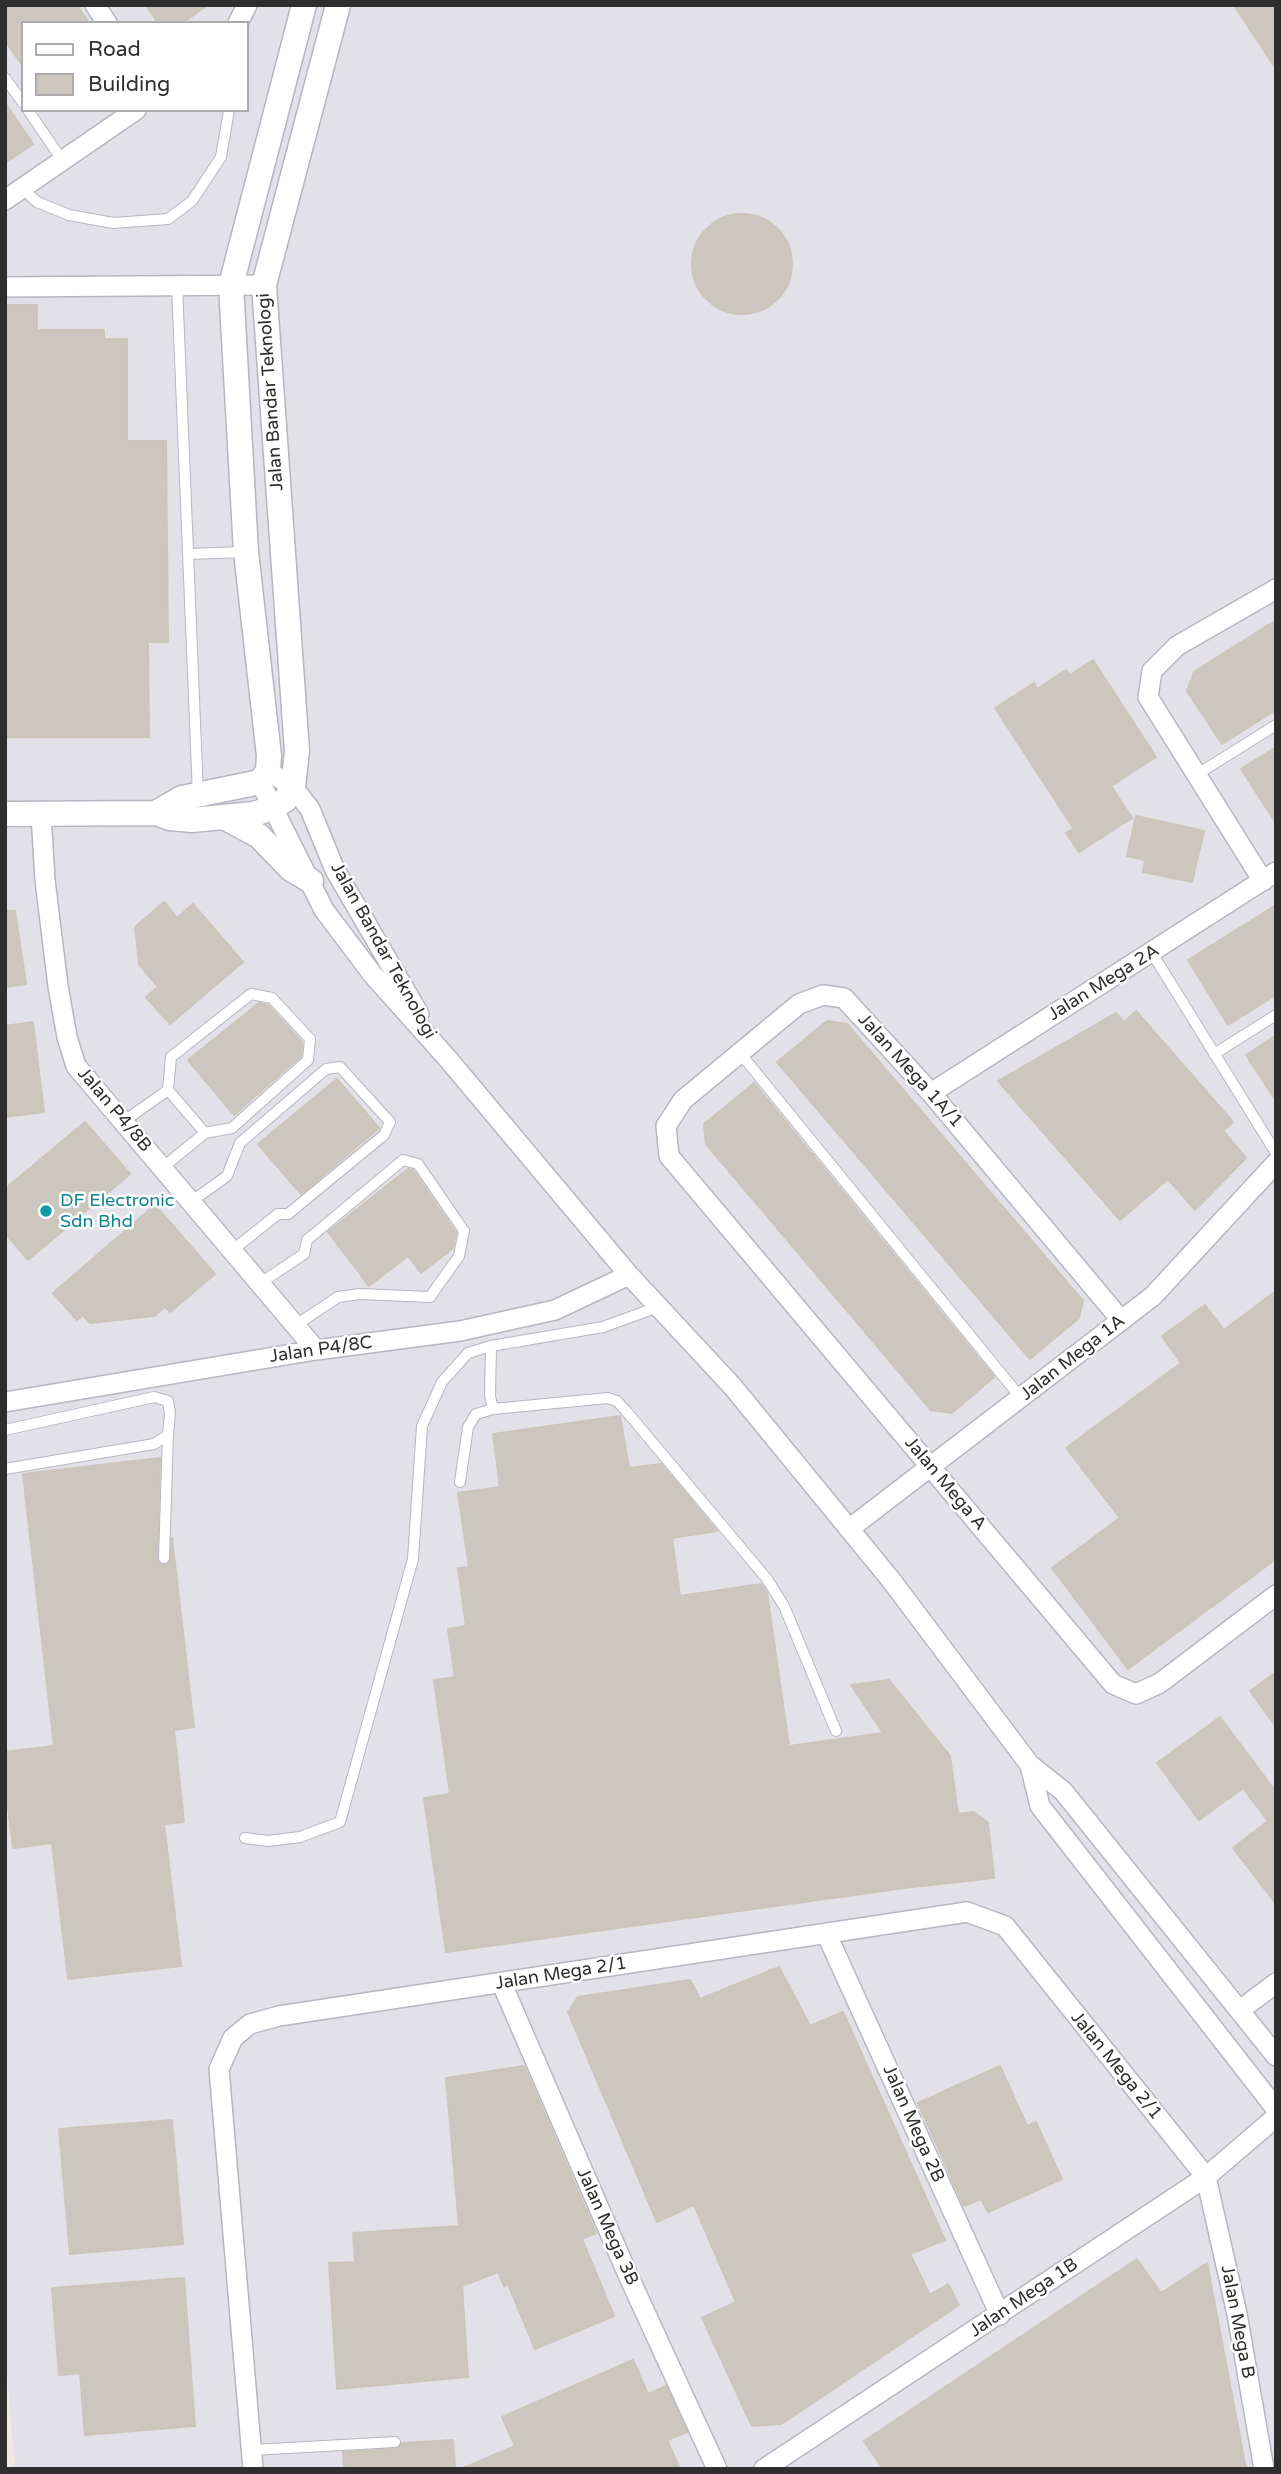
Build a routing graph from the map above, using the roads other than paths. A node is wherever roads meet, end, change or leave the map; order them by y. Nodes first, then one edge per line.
1 (95, 5) edge
2 (247, 5) edge
3 (304, 5) edge
4 (338, 5) edge
5 (106, 21) edge
6 (240, 21) edge
7 (5, 78) edge
8 (21, 100) edge
9 (29, 112) edge
10 (133, 112) edge
11 (229, 112) edge
12 (62, 160) junction
13 (22, 188) junction
14 (5, 200) edge
15 (177, 285) junction
16 (231, 285) junction
17 (264, 285) junction
18 (5, 287) edge
19 (246, 552) junction
20 (189, 554) junction
21 (1276, 589) edge
22 (1276, 725) edge
23 (1196, 775) junction
24 (264, 777) junction
25 (292, 787) junction
26 (198, 796) junction
27 (275, 807) junction
28 (156, 813) junction
29 (5, 814) edge
30 (41, 814) junction
31 (224, 817) junction
32 (1269, 877) edge
33 (311, 881) junction
34 (1152, 953) junction
35 (1276, 1015) edge
36 (436, 1046) junction
37 (740, 1053) junction
38 (1214, 1054) junction
39 (168, 1090) junction
40 (932, 1093) junction
41 (123, 1122) junction
42 (666, 1126) joint
43 (205, 1133) junction
44 (1276, 1153) edge
45 (1276, 1163) edge
46 (162, 1168) junction
47 (192, 1201) junction
48 (233, 1249) junction
49 (629, 1275) junction
50 (262, 1282) junction
51 (658, 1307) junction
52 (1121, 1320) junction
53 (296, 1325) junction
54 (491, 1346) junction
55 (316, 1350) junction
56 (1021, 1398) junction
57 (5, 1402) edge
58 (493, 1409) junction
59 (5, 1430) edge
60 (169, 1435) junction
61 (932, 1468) junction
62 (5, 1469) edge
63 (460, 1482) dead end
64 (849, 1529) junction
65 (164, 1558) dead end
66 (1276, 1595) edge
67 (836, 1731) dead end
68 (1030, 1765) junction
69 (245, 1838) dead end
70 (826, 1933) junction
71 (502, 1983) junction
72 (1276, 1983) edge
73 (1240, 2010) junction
74 (1276, 2056) edge
75 (1276, 2109) edge
76 (1276, 2117) edge
77 (1206, 2176) junction
78 (999, 2315) junction
79 (396, 2442) dead end
80 (253, 2459) edge
81 (717, 2469) edge
82 (764, 2469) edge
83 (1265, 2469) edge

1 - 5 street
2 - 6 street
3 - 16 street, Jalan Bandar Teknologi
4 - 17 street, Jalan Bandar Teknologi
7 - 8 lane
9 - 12 lane
10 - 12 street
11 - 13 lane
12 - 13 street
13 - 14 street
15 - 16 street
15 - 18 street
15 - 20 lane
16 - 17 street
16 - 19 street, Jalan Bandar Teknologi
17 - 25 street, Jalan Bandar Teknologi
19 - 20 lane
19 - 24 street, Jalan Bandar Teknologi
20 - 26 lane
21 - 23 street
22 - 23 lane
23 - 32 street
24 - 25 street, Jalan Bandar Teknologi
24 - 26 street
24 - 27 street, Jalan Bandar Teknologi
25 - 27 street
25 - 36 street, Jalan Bandar Teknologi
26 - 28 street
27 - 31 street
27 - 33 street, Jalan Bandar Teknologi
28 - 30 street
28 - 31 street
29 - 30 street
30 - 41 street, Jalan P4/8B
31 - 33 street
32 - 34 street, Jalan Mega 2A
33 - 36 street, Jalan Bandar Teknologi
34 - 38 lane
34 - 40 street, Jalan Mega 2A
35 - 38 lane
36 - 49 street
37 - 40 street, Jalan Mega 1A/1
37 - 42 street, Jalan Mega 1A/1
37 - 56 lane
38 - 44 lane
39 - 41 lane
39 - 43 lane
39 - 43 lane
40 - 52 street, Jalan Mega 1A/1
41 - 46 street, Jalan P4/8B
42 - 61 street, Jalan Mega A
43 - 46 lane
45 - 52 street, Jalan Mega 1A
46 - 47 street, Jalan P4/8B
47 - 48 street, Jalan P4/8B
47 - 48 lane
48 - 50 street, Jalan P4/8B
49 - 51 street
49 - 55 street, Jalan P4/8C
50 - 53 street, Jalan P4/8B
50 - 53 lane
51 - 54 lane
51 - 64 street
52 - 56 street, Jalan Mega 1A
53 - 55 street, Jalan P4/8B
54 - 58 lane
54 - 69 lane
55 - 57 street, Jalan P4/8C
56 - 61 street, Jalan Mega 1A
58 - 63 lane
58 - 67 lane
59 - 60 lane
60 - 62 lane
60 - 65 lane
61 - 64 street, Jalan Mega 1A
61 - 66 street, Jalan Mega A
64 - 68 street
68 - 73 street
68 - 75 street
70 - 71 street, Jalan Mega 2/1
70 - 77 street, Jalan Mega 2/1
70 - 78 street, Jalan Mega 2B
71 - 80 street, Jalan Mega 2/1
71 - 81 street, Jalan Mega 3B
72 - 73 street
73 - 74 street
76 - 77 street, Jalan Mega 1B
77 - 78 street, Jalan Mega 1B
77 - 83 street, Jalan Mega B
78 - 82 street, Jalan Mega 1B
79 - 80 lane

